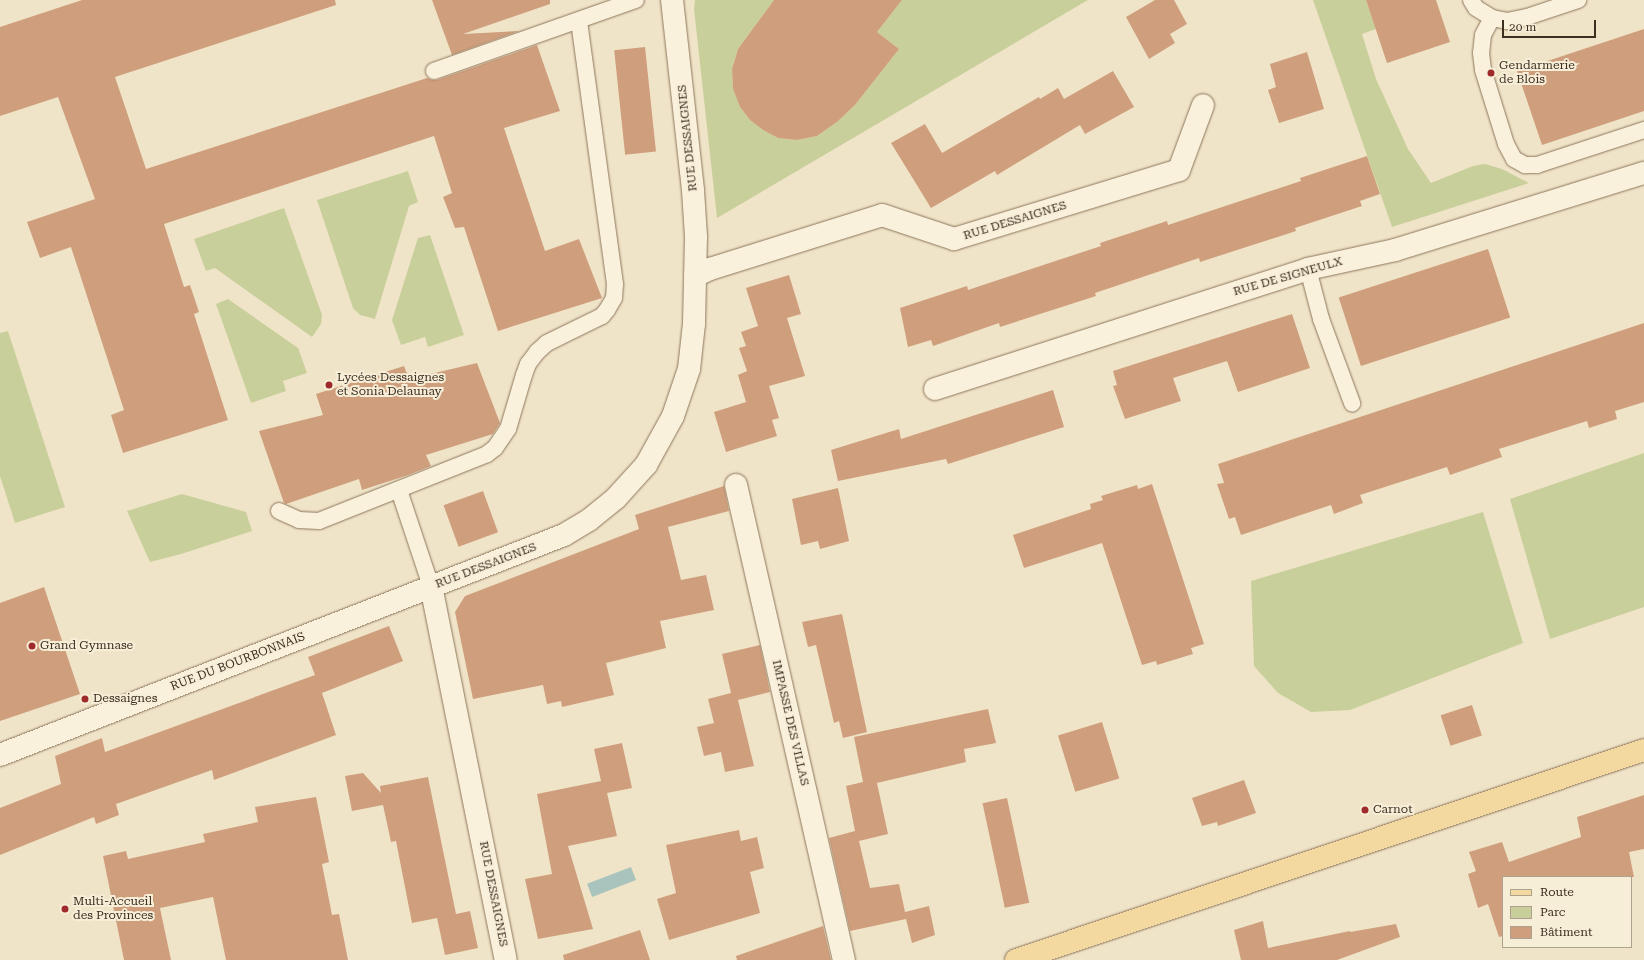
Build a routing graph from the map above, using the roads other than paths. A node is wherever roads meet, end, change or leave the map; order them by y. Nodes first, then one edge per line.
1 (636, 0) edge
2 (672, 0) edge
3 (1471, 0) edge
4 (1578, 0) edge
5 (1492, 18) junction
6 (579, 21) junction
7 (434, 71) dead end
8 (1203, 105) dead end
9 (1644, 130) edge
10 (1644, 173) edge
11 (1308, 269) junction
12 (695, 276) junction
13 (934, 389) dead end
14 (1352, 403) dead end
15 (736, 485) dead end
16 (399, 490) junction
17 (279, 511) dead end
18 (431, 586) junction
19 (1644, 750) edge
20 (0, 756) edge
21 (506, 960) edge
22 (844, 960) edge
23 (1016, 960) edge

1 - 6 lane
2 - 12 street, RUE DESSAIGNES
3 - 5 lane
4 - 5 lane
5 - 9 lane
6 - 7 lane
6 - 16 lane
8 - 12 street, RUE DESSAIGNES
10 - 11 street, RUE DE SIGNEULX
11 - 13 street, RUE DE SIGNEULX
11 - 14 lane
12 - 18 street, RUE DESSAIGNES
15 - 22 street, IMPASSE DES VILLAS
16 - 17 lane
16 - 18 lane
18 - 20 street, RUE DU BOURBONNAIS
18 - 21 street, RUE DESSAIGNES
19 - 23 main road

